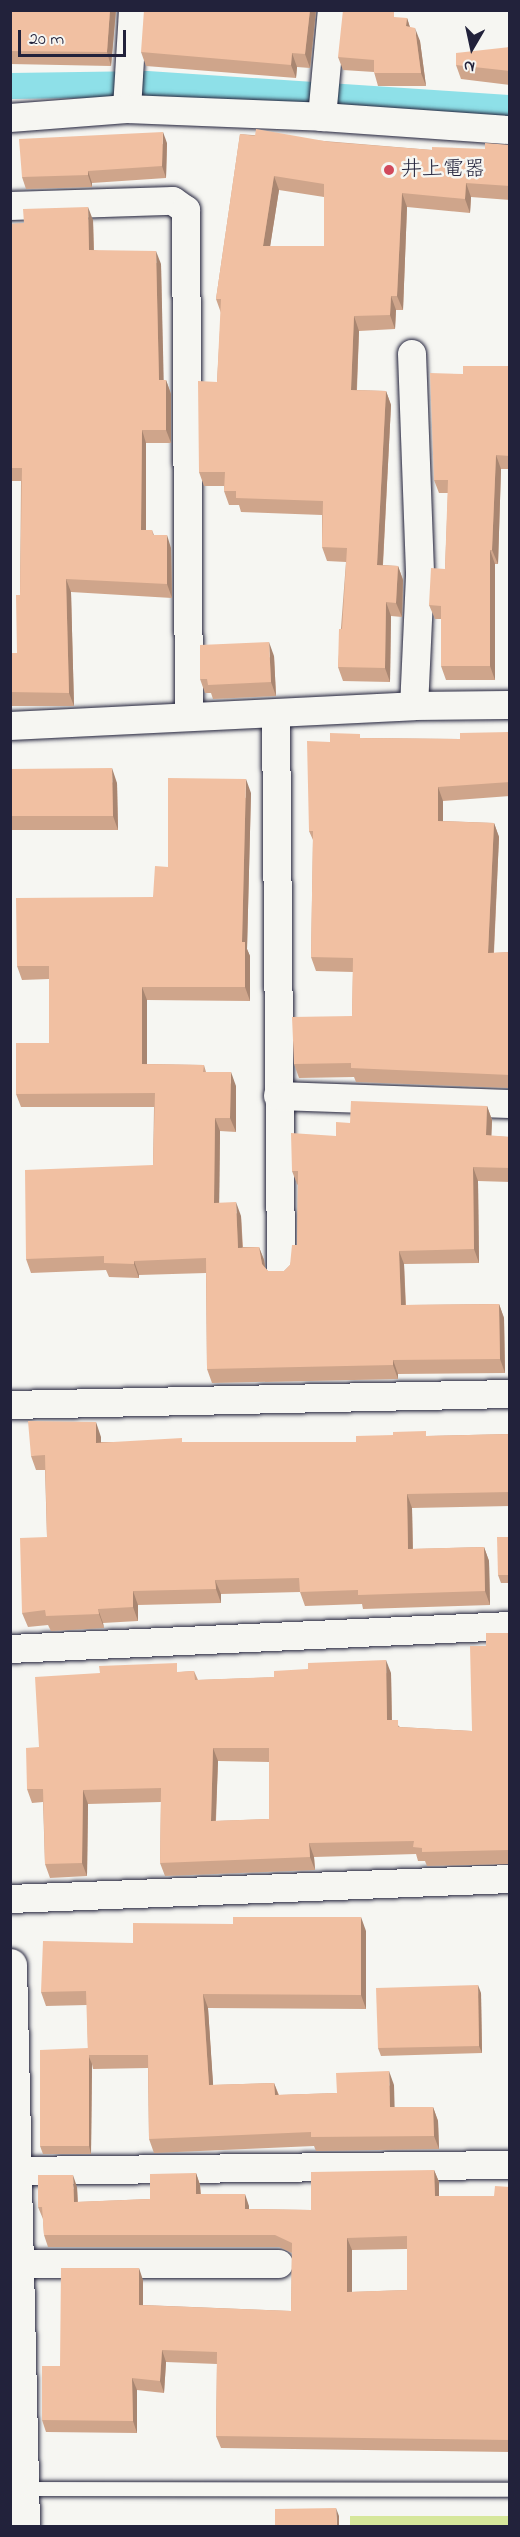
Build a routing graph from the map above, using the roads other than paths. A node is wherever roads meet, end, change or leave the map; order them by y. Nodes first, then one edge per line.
1 (133, 10) edge
2 (332, 10) edge
3 (127, 109) junction
4 (322, 117) junction
5 (10, 118) edge
6 (510, 130) edge
7 (10, 206) edge
8 (412, 354) dead end
9 (510, 705) edge
10 (414, 706) junction
11 (276, 714) junction
12 (189, 717) junction
13 (10, 726) edge
14 (278, 1096) junction
15 (510, 1104) edge
16 (281, 1270) edge
17 (510, 1394) edge
18 (10, 1405) edge
19 (510, 1626) edge
20 (10, 1649) edge
21 (510, 1879) edge
22 (10, 1899) edge
23 (10, 1965) edge
24 (510, 2165) edge
25 (16, 2171) junction
26 (18, 2264) junction
27 (279, 2264) dead end
28 (23, 2489) junction
29 (510, 2490) edge
30 (23, 2526) edge

1 - 3 street
2 - 4 street
3 - 4 street
3 - 5 street
4 - 6 street
7 - 12 street
8 - 10 street
9 - 10 street
10 - 11 street
11 - 12 street
11 - 14 street
12 - 13 street
14 - 15 street
14 - 16 street
17 - 18 street
19 - 20 street
21 - 22 street
23 - 25 street
24 - 25 street
25 - 26 street
26 - 27 street
26 - 28 street
28 - 29 lane
28 - 30 street

